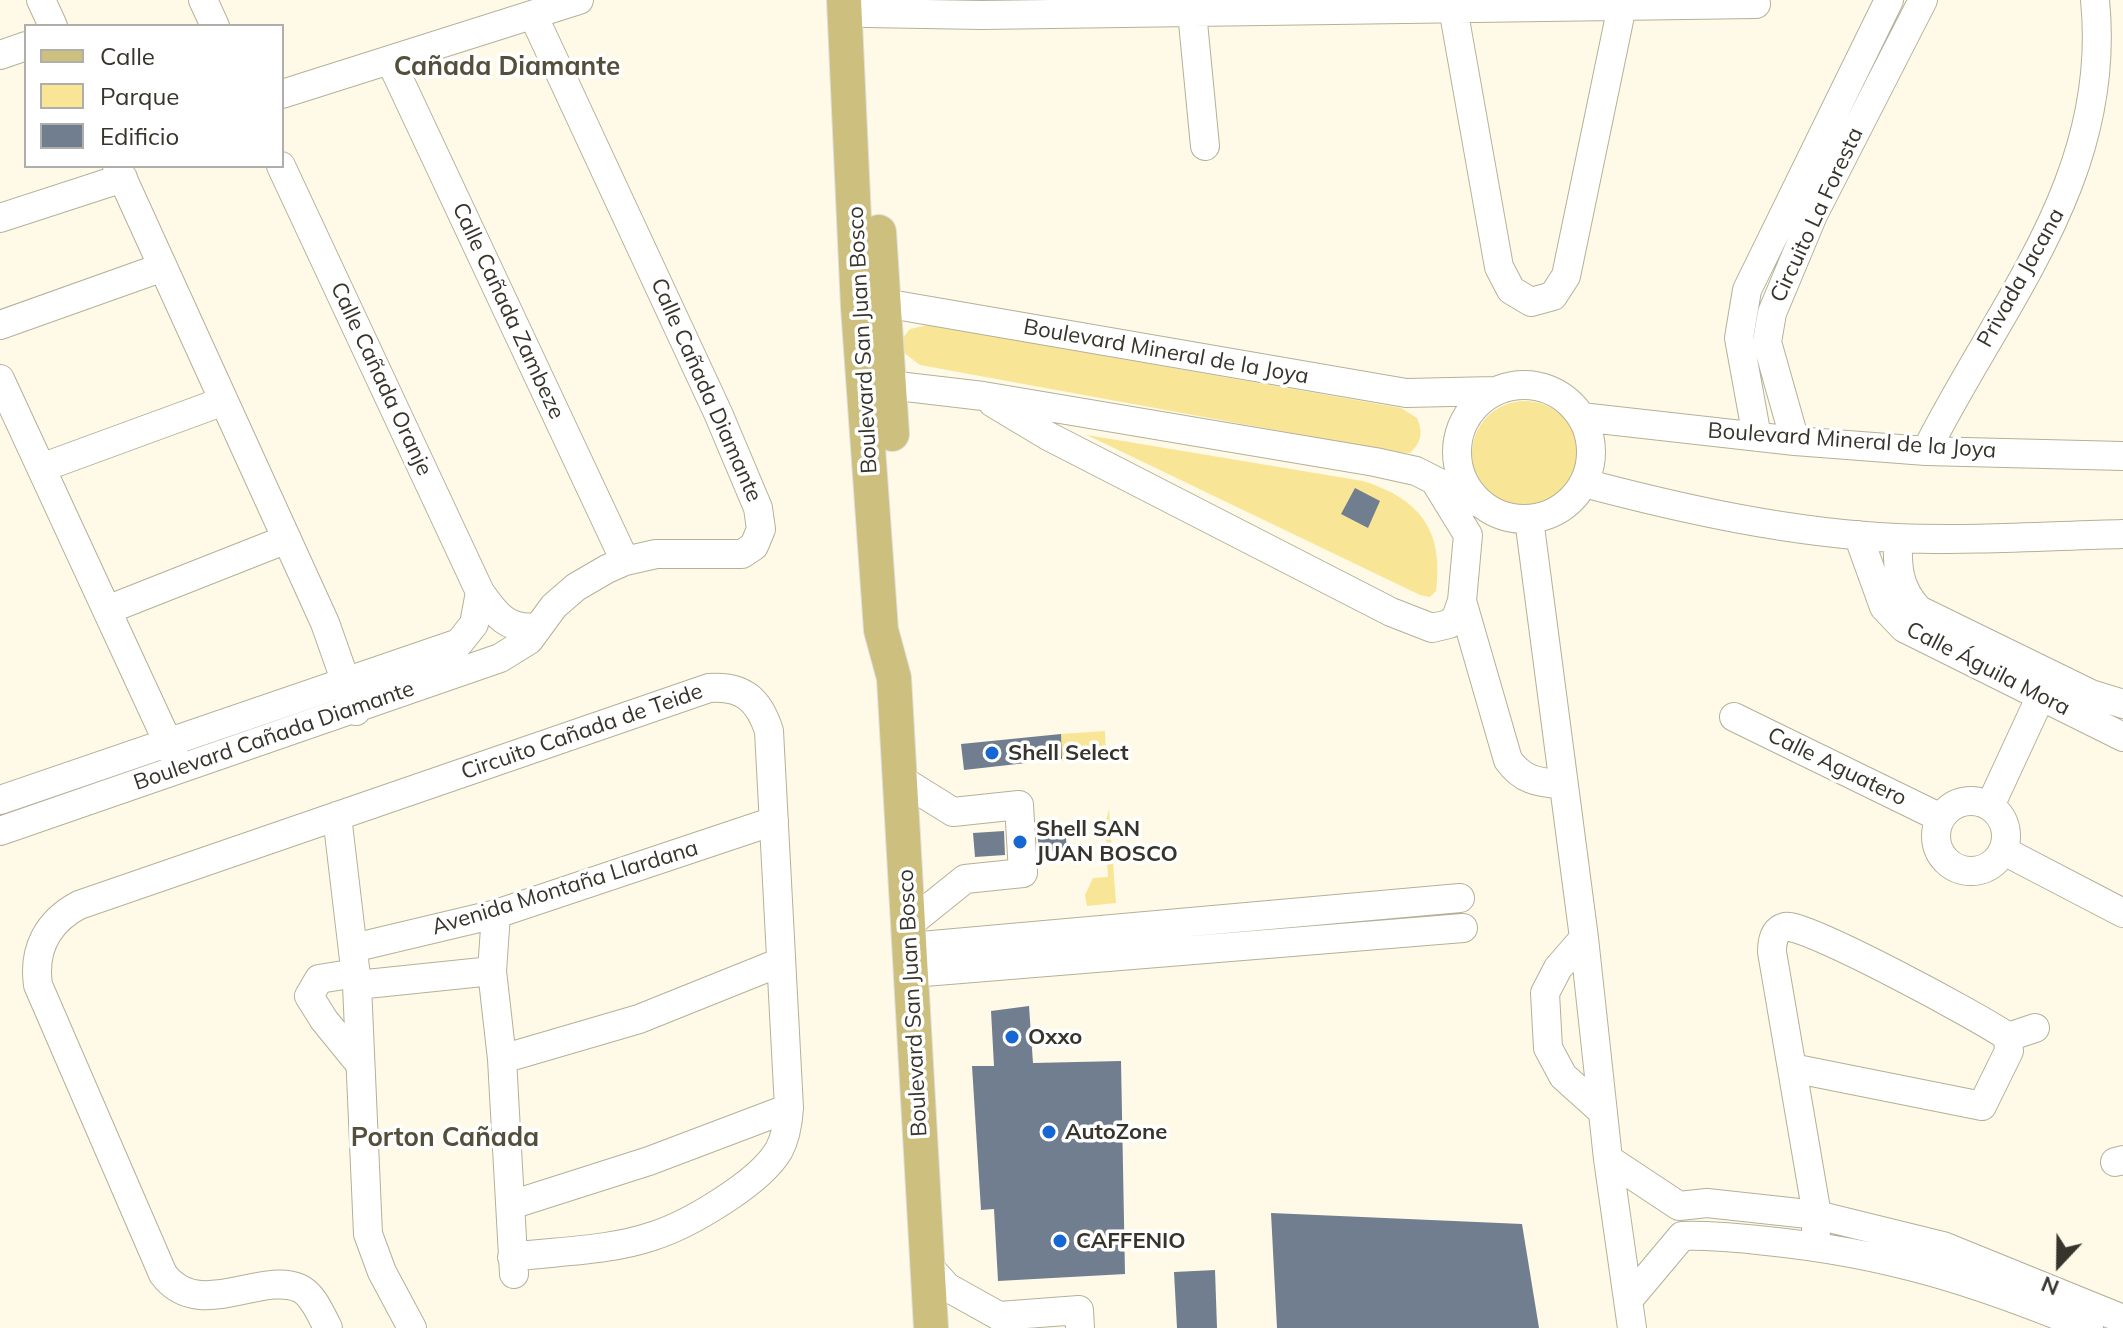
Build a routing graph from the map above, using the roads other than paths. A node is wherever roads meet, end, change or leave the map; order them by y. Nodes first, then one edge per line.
1 (41, 0) edge
2 (203, 0) edge
3 (579, 0) edge
4 (1889, 0) edge
5 (1922, 0) edge
6 (2095, 0) edge
7 (858, 4) edge
8 (1756, 4) dead end
9 (1622, 6) junction
10 (1453, 8) junction
11 (1192, 12) junction
12 (533, 15) junction
13 (52, 24) edge
14 (214, 24) edge
15 (24, 47) edge
16 (0, 55) edge
17 (391, 62) junction
18 (284, 93) edge
19 (1205, 146) dead end
20 (282, 168) edge
21 (120, 172) edge
22 (1803, 207) junction
23 (0, 218) edge
24 (163, 267) junction
25 (871, 305) junction
26 (0, 325) edge
27 (0, 379) edge
28 (877, 384) junction
29 (1495, 391) junction
30 (983, 396) junction
31 (224, 401) junction
32 (1581, 417) junction
33 (1757, 437) junction
34 (1795, 441) junction
35 (1926, 451) junction
36 (2123, 456) edge
37 (41, 468) junction
38 (1434, 480) junction
39 (1584, 483) junction
40 (1479, 503) junction
41 (1529, 519) junction
42 (2123, 534) edge
43 (1858, 535) junction
44 (1898, 538) junction
45 (287, 539) junction
46 (625, 561) junction
47 (480, 592) junction
48 (1462, 601) junction
49 (107, 610) junction
50 (538, 627) junction
51 (346, 684) junction
52 (2040, 698) junction
53 (2123, 704) edge
54 (356, 711) junction
55 (1734, 717) dead end
56 (2123, 737) edge
57 (174, 755) junction
58 (900, 779) junction
59 (1563, 785) junction
60 (0, 800) edge
61 (1990, 806) junction
62 (337, 816) junction
63 (1941, 818) junction
64 (774, 821) junction
65 (0, 831) edge
66 (2004, 851) junction
67 (1460, 898) dead end
68 (2123, 913) edge
69 (496, 914) junction
70 (1463, 928) dead end
71 (1584, 938) junction
72 (910, 948) junction
73 (781, 962) junction
74 (355, 969) junction
75 (492, 971) junction
76 (2035, 1028) dead end
77 (2008, 1037) junction
78 (502, 1059) junction
79 (359, 1063) junction
80 (1792, 1068) junction
81 (789, 1108) junction
82 (1602, 1111) junction
83 (1608, 1159) junction
84 (511, 1205) junction
85 (1679, 1206) junction
86 (1817, 1215) junction
87 (1682, 1236) junction
88 (1815, 1246) junction
89 (928, 1266) junction
90 (1630, 1298) junction
91 (2123, 1319) edge
92 (328, 1328) edge
93 (412, 1328) edge
94 (931, 1328) edge
95 (1080, 1328) edge
96 (1632, 1328) edge
97 (2089, 1328) edge

1 - 13 street
2 - 14 street
3 - 12 street
4 - 22 street, Circuito La Foresta
5 - 22 street, Circuito La Foresta
6 - 35 street, Privada Jacana
7 - 11 street
7 - 25 main road, Boulevard San Juan Bosco
8 - 9 street
9 - 10 street
9 - 10 street
10 - 11 street
11 - 19 street
12 - 17 street
12 - 46 street, Calle Cañada Diamante
15 - 16 street
17 - 18 street
17 - 46 street, Calle Cañada Zambeze
20 - 47 street, Calle Cañada Oranje
21 - 23 street
21 - 24 street
22 - 33 street, Circuito La Foresta
22 - 34 street, Circuito La Foresta
24 - 26 street
24 - 31 street
25 - 28 main road, Boulevard San Juan Bosco
25 - 28 street
25 - 29 street, Boulevard Mineral de la Joya
27 - 37 street
28 - 30 street
28 - 58 main road, Boulevard San Juan Bosco
29 - 32 street
29 - 40 street
30 - 38 street
30 - 48 street
31 - 37 street
31 - 45 street
32 - 33 street, Boulevard Mineral de la Joya
32 - 39 street
33 - 34 street, Boulevard Mineral de la Joya
34 - 35 street, Boulevard Mineral de la Joya
35 - 36 street, Boulevard Mineral de la Joya
37 - 49 street
38 - 40 street
38 - 48 street
39 - 41 street
39 - 43 street
40 - 41 street
41 - 59 street
42 - 44 street
43 - 44 street
43 - 52 street, Calle Águila Mora
44 - 53 street, Calle Águila Mora
45 - 49 street
45 - 51 street
46 - 50 street, Calle Cañada Diamante
47 - 50 street, Calle Cañada Oranje
47 - 51 street, Boulevard Cañada Diamante
48 - 59 street
49 - 57 street
50 - 54 street, Boulevard Cañada Diamante
51 - 54 street
51 - 57 street, Boulevard Cañada Diamante
52 - 56 street, Calle Águila Mora
52 - 61 street
54 - 57 street, Boulevard Cañada Diamante
55 - 63 street, Calle Aguatero
57 - 60 street, Boulevard Cañada Diamante
57 - 65 street, Boulevard Cañada Diamante
58 - 72 main road, Boulevard San Juan Bosco
58 - 72 street
59 - 71 street
61 - 63 street
61 - 66 street
62 - 64 street, Circuito Cañada de Teide
62 - 74 street
62 - 92 street, Circuito Cañada de Teide
63 - 66 street
64 - 69 street, Avenida Montaña Llardana
64 - 73 street, Circuito Cañada de Teide
66 - 68 street
67 - 72 street
69 - 74 street, Avenida Montaña Llardana
69 - 75 street, Circuito Cañada de Teide
70 - 72 street
71 - 82 street
71 - 82 street
72 - 89 main road, Boulevard San Juan Bosco
73 - 78 street
73 - 81 street, Circuito Cañada de Teide
74 - 75 street
74 - 79 street
74 - 79 street
75 - 78 street, Circuito Cañada de Teide
76 - 77 street
77 - 80 street
77 - 80 street
78 - 84 street, Circuito Cañada de Teide
79 - 93 street
80 - 86 street
81 - 84 street
81 - 84 street, Circuito Cañada de Teide
82 - 83 street
83 - 85 street
83 - 90 street
85 - 86 street
85 - 87 street
86 - 88 street
86 - 91 street
87 - 88 street
87 - 90 street
88 - 97 street
89 - 94 main road, Boulevard San Juan Bosco
89 - 95 street
90 - 96 street

